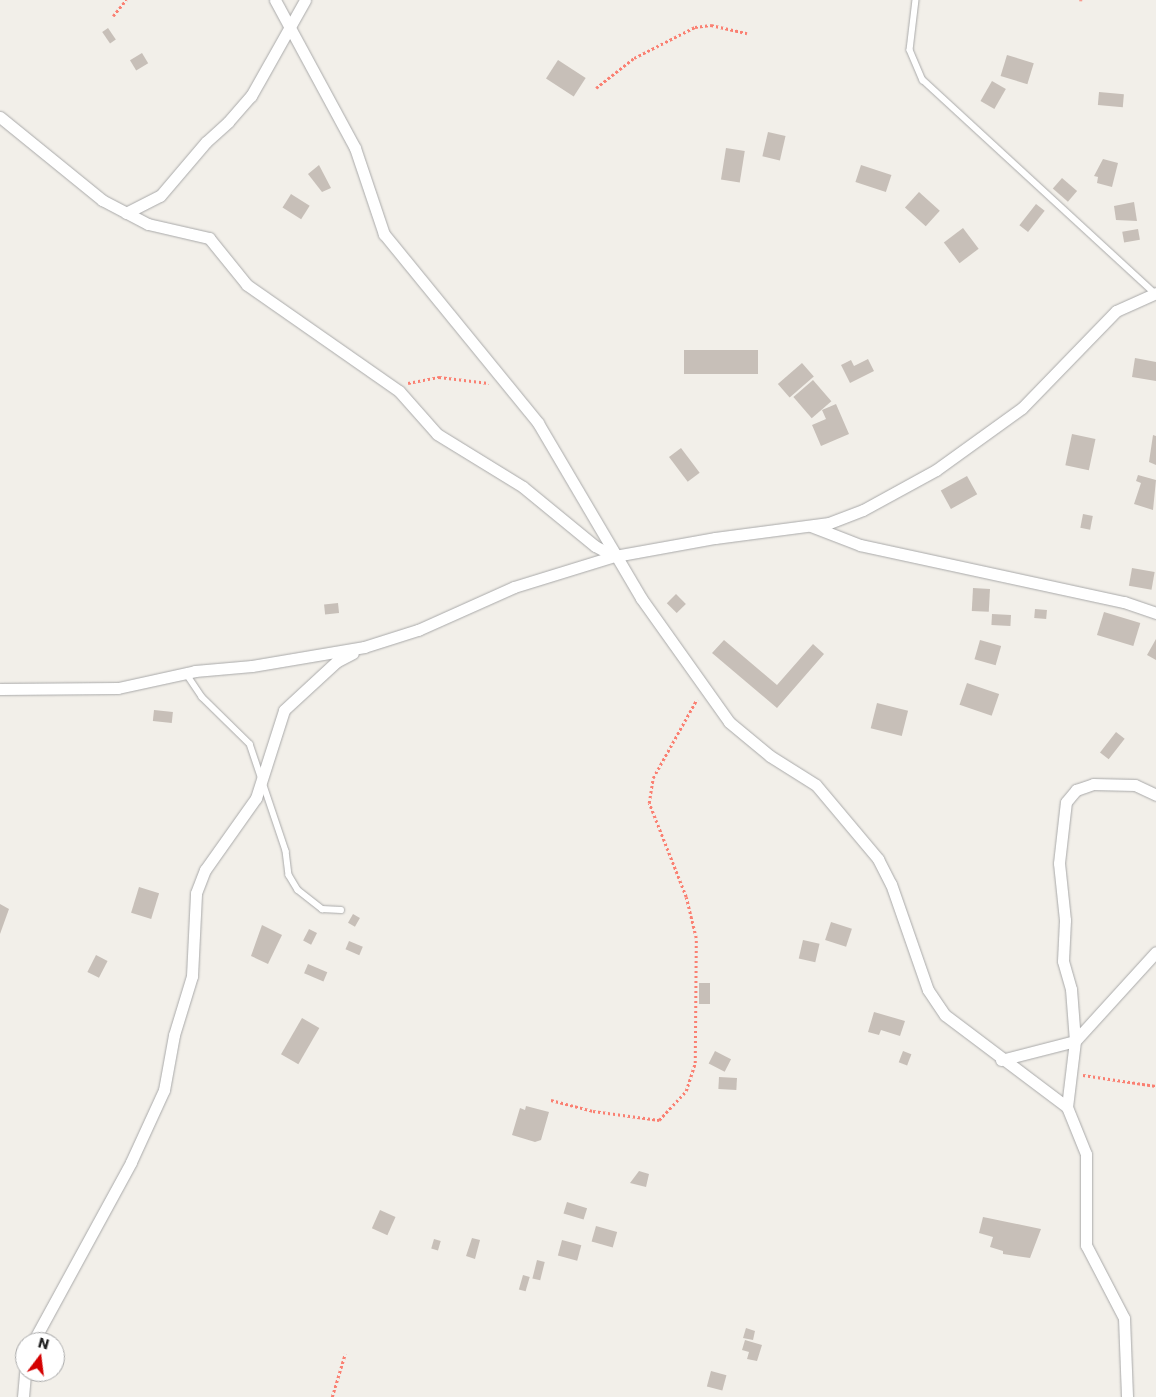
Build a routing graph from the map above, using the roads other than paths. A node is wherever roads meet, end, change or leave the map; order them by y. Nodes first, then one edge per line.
1 (275, 0) edge
2 (305, 0) edge
3 (916, 0) edge
4 (291, 28) junction
5 (0, 116) edge
6 (126, 212) junction
7 (1156, 294) edge
8 (811, 526) junction
9 (615, 556) junction
10 (1156, 613) edge
11 (364, 647) junction
12 (186, 673) junction
13 (0, 689) edge
14 (260, 781) junction
15 (1156, 795) edge
16 (341, 910) dead end
17 (1156, 952) edge
18 (1075, 1041) junction
19 (1001, 1060) junction
20 (1067, 1107) junction
21 (38, 1332) edge
22 (24, 1382) edge
23 (22, 1397) edge
24 (1126, 1397) edge

1 - 4 street
2 - 4 street
3 - 7 lane
4 - 6 street
4 - 9 street
5 - 6 street
6 - 9 street
7 - 8 street
8 - 9 street
8 - 10 street
9 - 11 street
9 - 19 street
11 - 12 street
11 - 14 street
12 - 13 street
12 - 14 lane
14 - 16 lane
14 - 21 street
15 - 18 street
17 - 18 street
18 - 19 street
18 - 20 street
19 - 20 street
20 - 24 street
22 - 23 street

